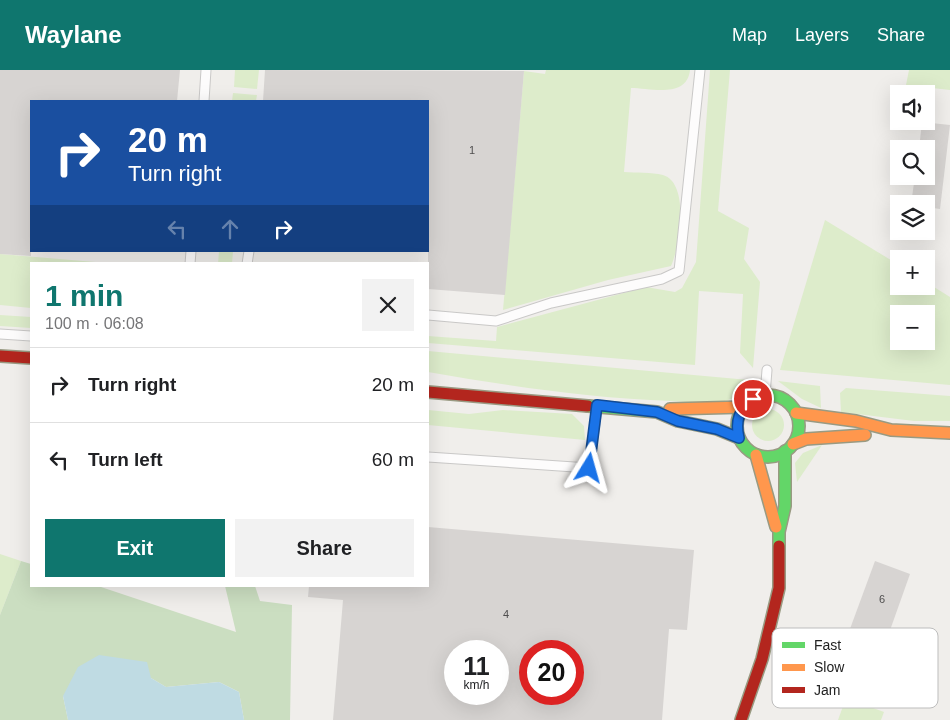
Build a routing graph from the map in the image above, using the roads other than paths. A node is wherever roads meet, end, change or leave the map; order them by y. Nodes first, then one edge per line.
1 (206, 70) edge
2 (700, 70) edge
3 (204, 100) edge
4 (429, 315) edge
5 (0, 334) edge
6 (30, 336) edge
7 (0, 356) edge
8 (30, 358) edge
9 (767, 370) dead end
10 (429, 392) edge
11 (764, 395) junction
12 (597, 405) junction
13 (744, 407) junction
14 (657, 412) junction
15 (796, 413) junction
16 (891, 430) junction
17 (950, 433) edge
18 (739, 438) junction
19 (789, 448) junction
20 (756, 455) junction
21 (429, 457) edge
22 (779, 532) junction
23 (741, 720) edge

1 - 3 lane
2 - 4 lane
5 - 6 lane
7 - 8 street
9 - 11 lane
10 - 12 street
11 - 13 street
11 - 15 street
12 - 14 street
12 - 21 lane
13 - 14 street
13 - 18 street
14 - 18 street
15 - 16 street
15 - 19 street
16 - 17 street
16 - 19 street
18 - 20 street
19 - 20 street
19 - 22 street
20 - 22 street
22 - 23 street

